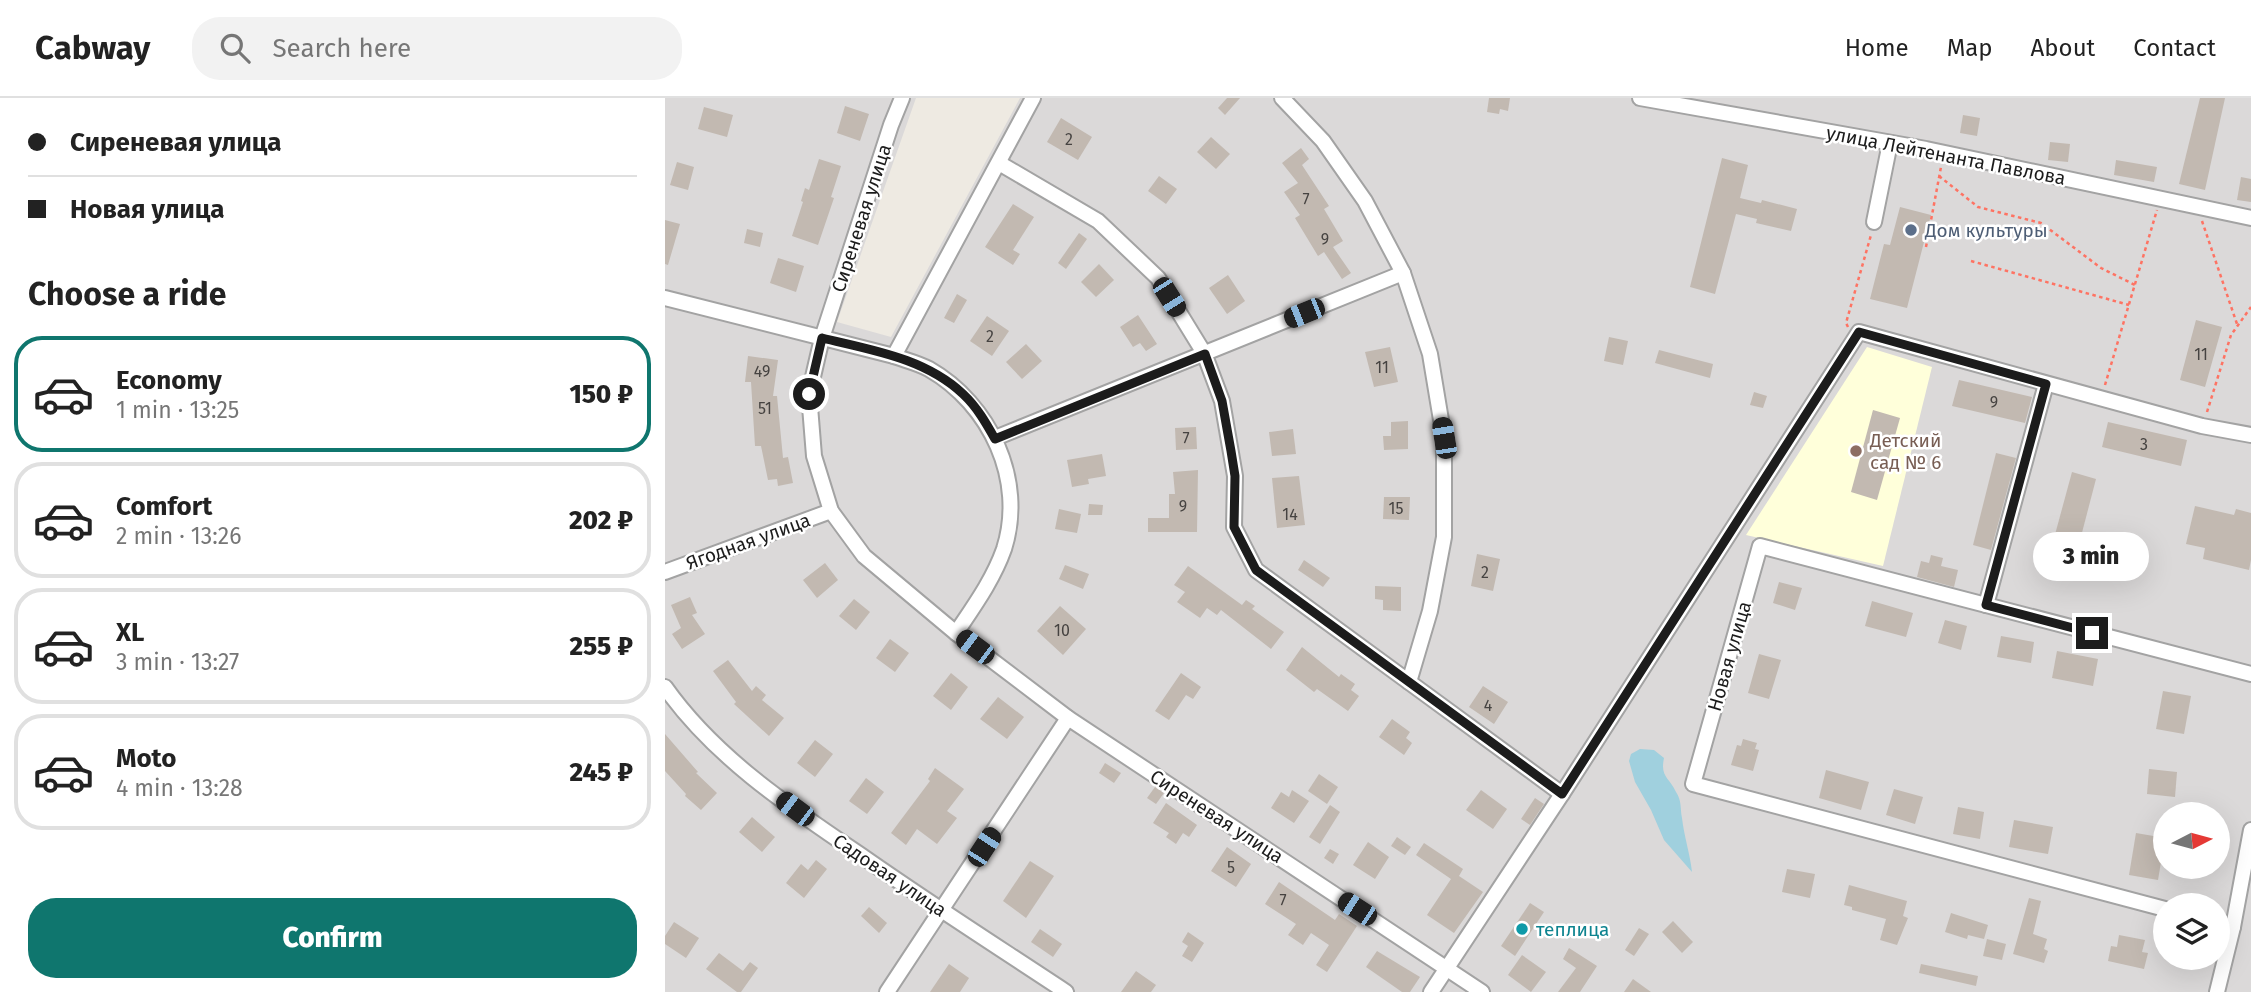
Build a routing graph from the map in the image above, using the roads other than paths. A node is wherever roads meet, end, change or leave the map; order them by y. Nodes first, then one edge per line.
1 (902, 98) edge
2 (1033, 98) edge
3 (1282, 98) edge
4 (1640, 98) edge
5 (1890, 143) junction
6 (999, 163) junction
7 (2251, 218) edge
8 (1874, 222) road end
9 (1403, 273) junction
10 (665, 298) edge
11 (822, 338) junction
12 (1205, 354) junction
13 (894, 356) junction
14 (2046, 384) junction
15 (2251, 435) edge
16 (995, 439) junction
17 (831, 511) junction
18 (665, 572) edge
19 (1986, 605) junction
20 (956, 633) junction
21 (2251, 674) edge
22 (1409, 682) junction
23 (665, 687) edge
24 (1068, 718) junction
25 (1562, 794) junction
26 (2251, 830) edge
27 (2249, 857) edge
28 (2153, 906) edge
29 (942, 911) junction
30 (2232, 927) joint
31 (1447, 968) junction
32 (887, 992) edge
33 (1066, 992) edge
34 (1431, 992) edge
35 (1482, 992) edge
36 (2219, 992) edge

1 - 11 street, Сиреневая улица
2 - 6 street
3 - 9 street
4 - 5 street, улица Лейтенанта Павлова
5 - 7 street, улица Лейтенанта Павлова
5 - 8 street
6 - 12 street
6 - 13 street
9 - 12 street
9 - 22 street
10 - 11 street
11 - 13 street
11 - 17 street, Сиреневая улица
12 - 16 street
12 - 22 street
13 - 16 street
14 - 15 street
14 - 19 street
14 - 25 street
16 - 20 street
17 - 18 street, Ягодная улица
17 - 20 street, Сиреневая улица
19 - 21 street, Новая улица
19 - 28 street, Новая улица
20 - 24 street, Сиреневая улица
22 - 25 street
23 - 29 street, Садовая улица
24 - 29 street
24 - 31 street, Сиреневая улица
25 - 31 street
26 - 27 street
27 - 30 street
29 - 32 street
29 - 33 street, Садовая улица
30 - 36 street
31 - 34 street
31 - 35 street, Сиреневая улица

